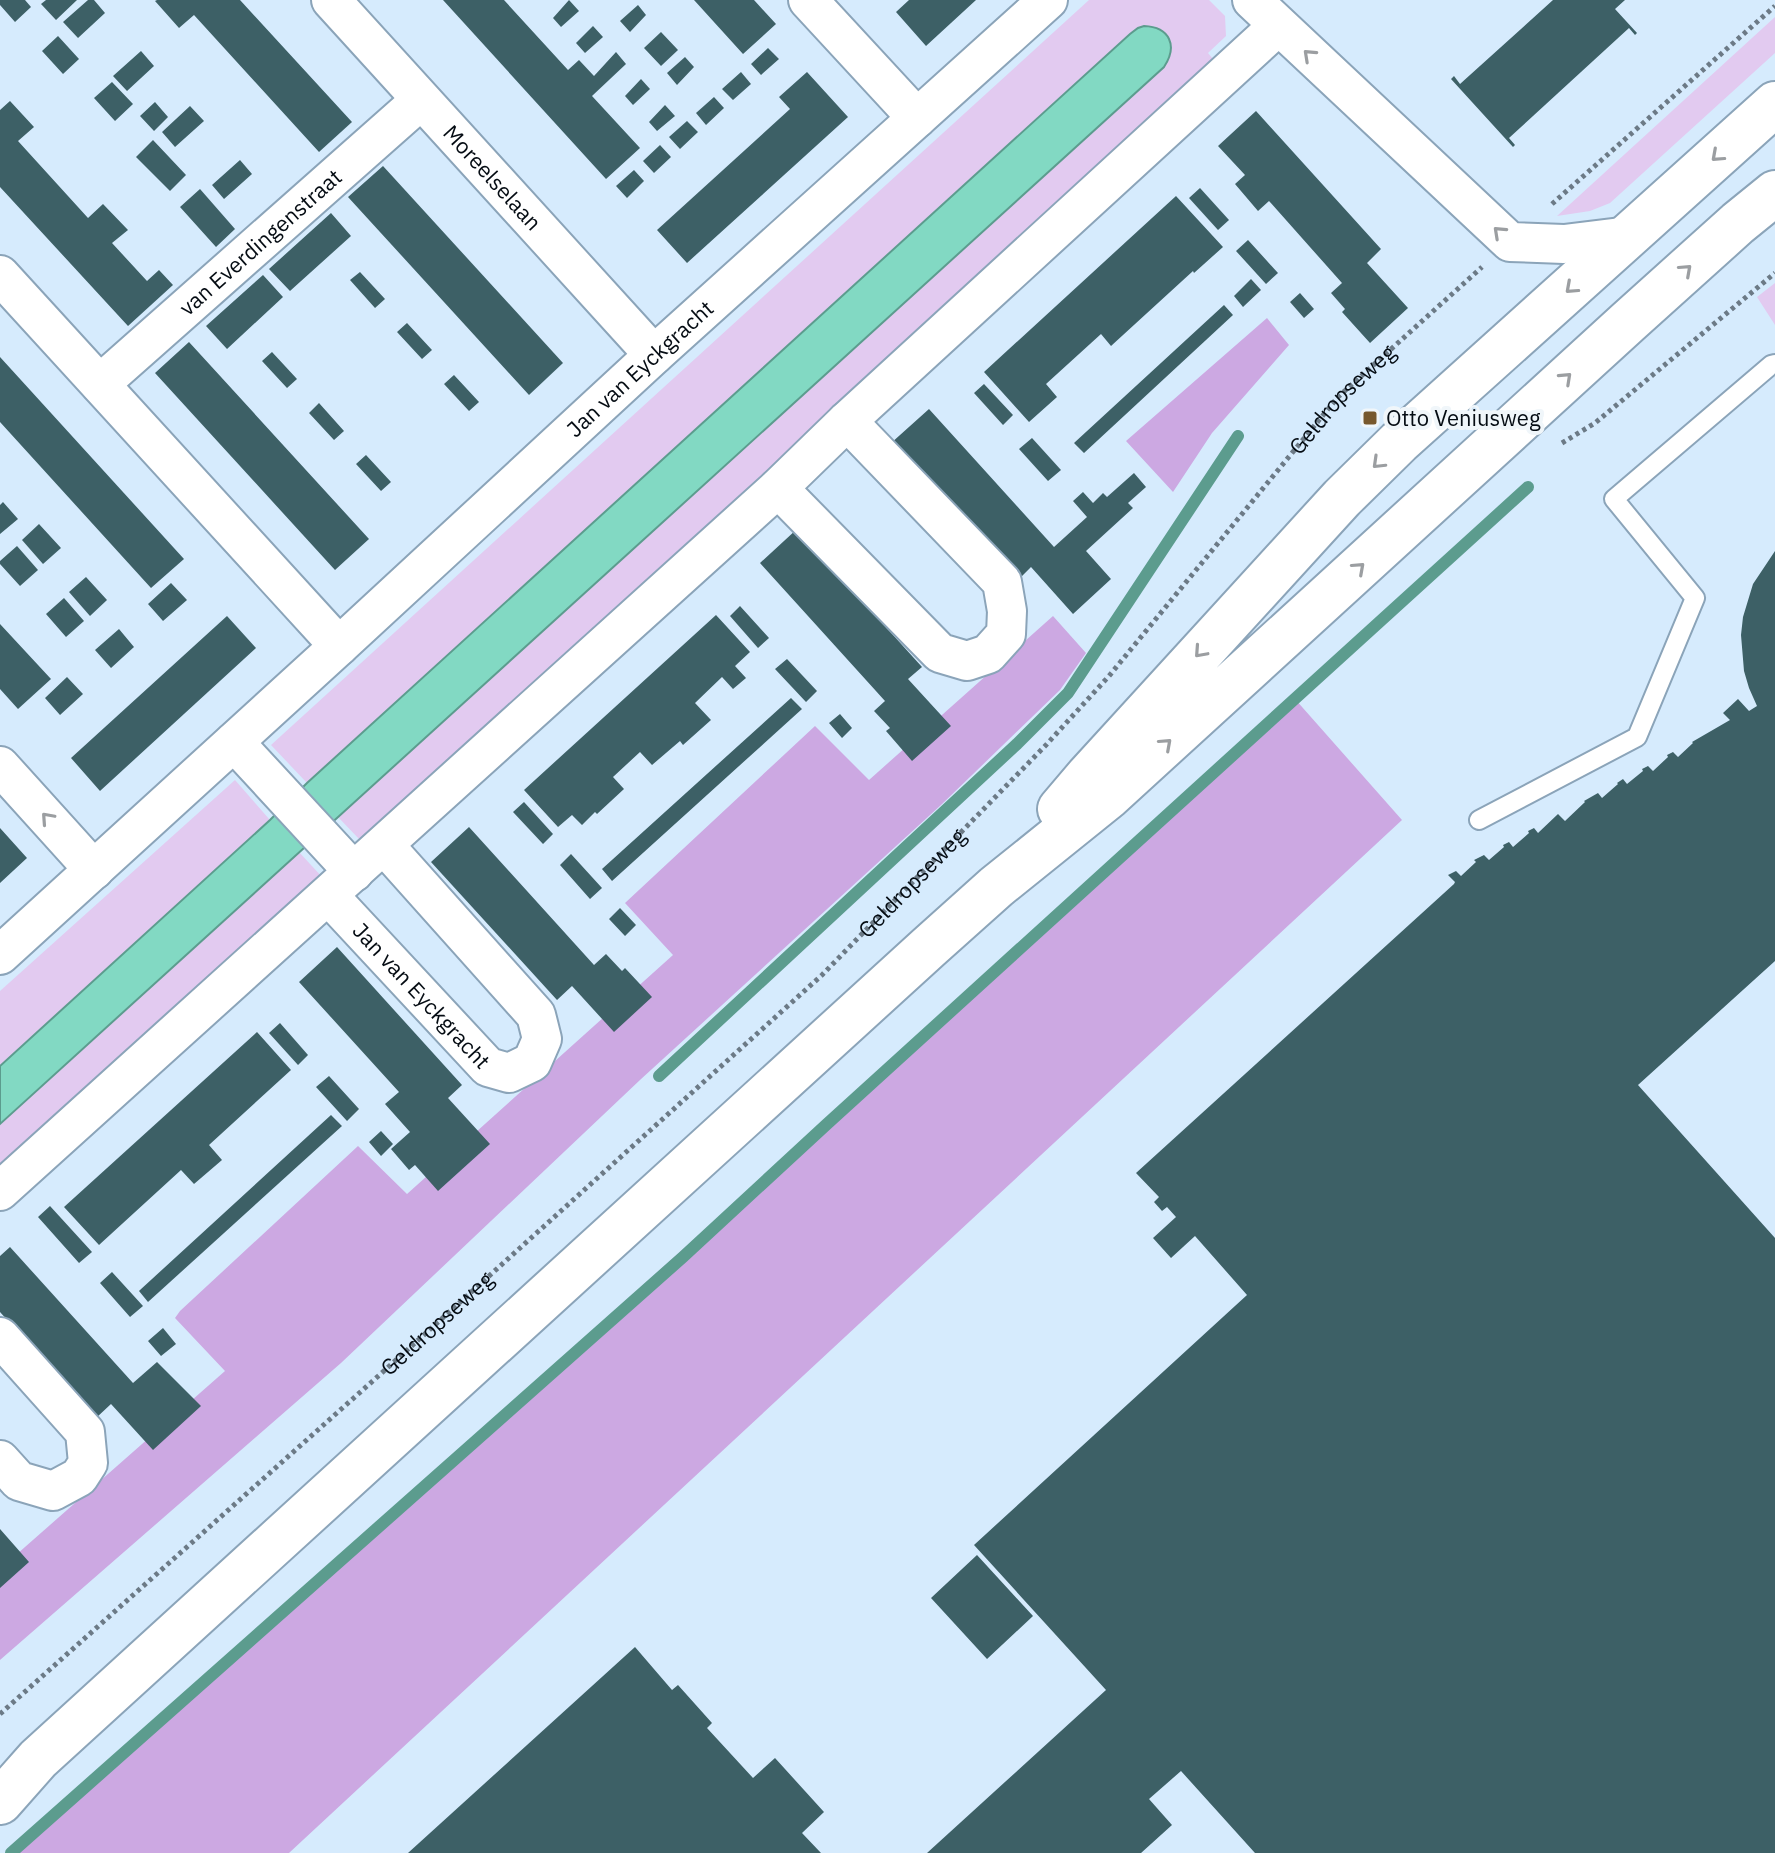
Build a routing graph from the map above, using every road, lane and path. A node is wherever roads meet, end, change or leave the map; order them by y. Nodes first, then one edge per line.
1 (331, 0) edge
2 (808, 0) edge
3 (1048, 0) edge
4 (1775, 6) edge
5 (1265, 13) edge
6 (421, 100) junction
7 (1775, 104) edge
8 (917, 118) junction
9 (1775, 193) edge
10 (1629, 236) junction
11 (1510, 242) junction
12 (0, 275) edge
13 (654, 355) junction
14 (1775, 364) edge
15 (100, 384) junction
16 (847, 421) junction
17 (778, 488) junction
18 (339, 646) junction
19 (243, 752) junction
20 (0, 766) edge
21 (1479, 820) dead end
22 (384, 845) junction
23 (94, 870) junction
24 (340, 874) junction
25 (996, 887) junction
26 (0, 955) edge
27 (0, 1191) edge
28 (0, 1337) edge
29 (0, 1460) edge
30 (0, 1714) edge
31 (38, 1759) junction
32 (0, 1781) edge
33 (0, 1802) edge

1 - 6 street, Moreelselaan
2 - 8 street
3 - 8 street, Jan van Eyckgracht
4 - 11 path, Geldropseweg
11 -> 5 street
5 - 16 street
6 - 13 street, Moreelselaan
6 - 15 street, van Everdingenstraat
7 -> 10 main road
8 - 13 street, Jan van Eyckgracht
25 -> 9 main road
10 - 11 street
10 -> 25 main road
11 - 30 path, Geldropseweg
12 - 15 street
13 - 18 street, Jan van Eyckgracht
14 - 21 lane
15 - 18 street
16 - 17 street
16 - 17 street
17 - 22 street
18 - 19 street, Jan van Eyckgracht
19 - 23 street, Jan van Eyckgracht
19 - 24 street, Jan van Eyckgracht
23 -> 20 street
22 - 24 street
22 - 24 street, Jan van Eyckgracht
23 - 26 street, Jan van Eyckgracht
24 - 27 street
25 - 31 main road
28 - 29 street
31 - 32 main road
31 - 33 main road

